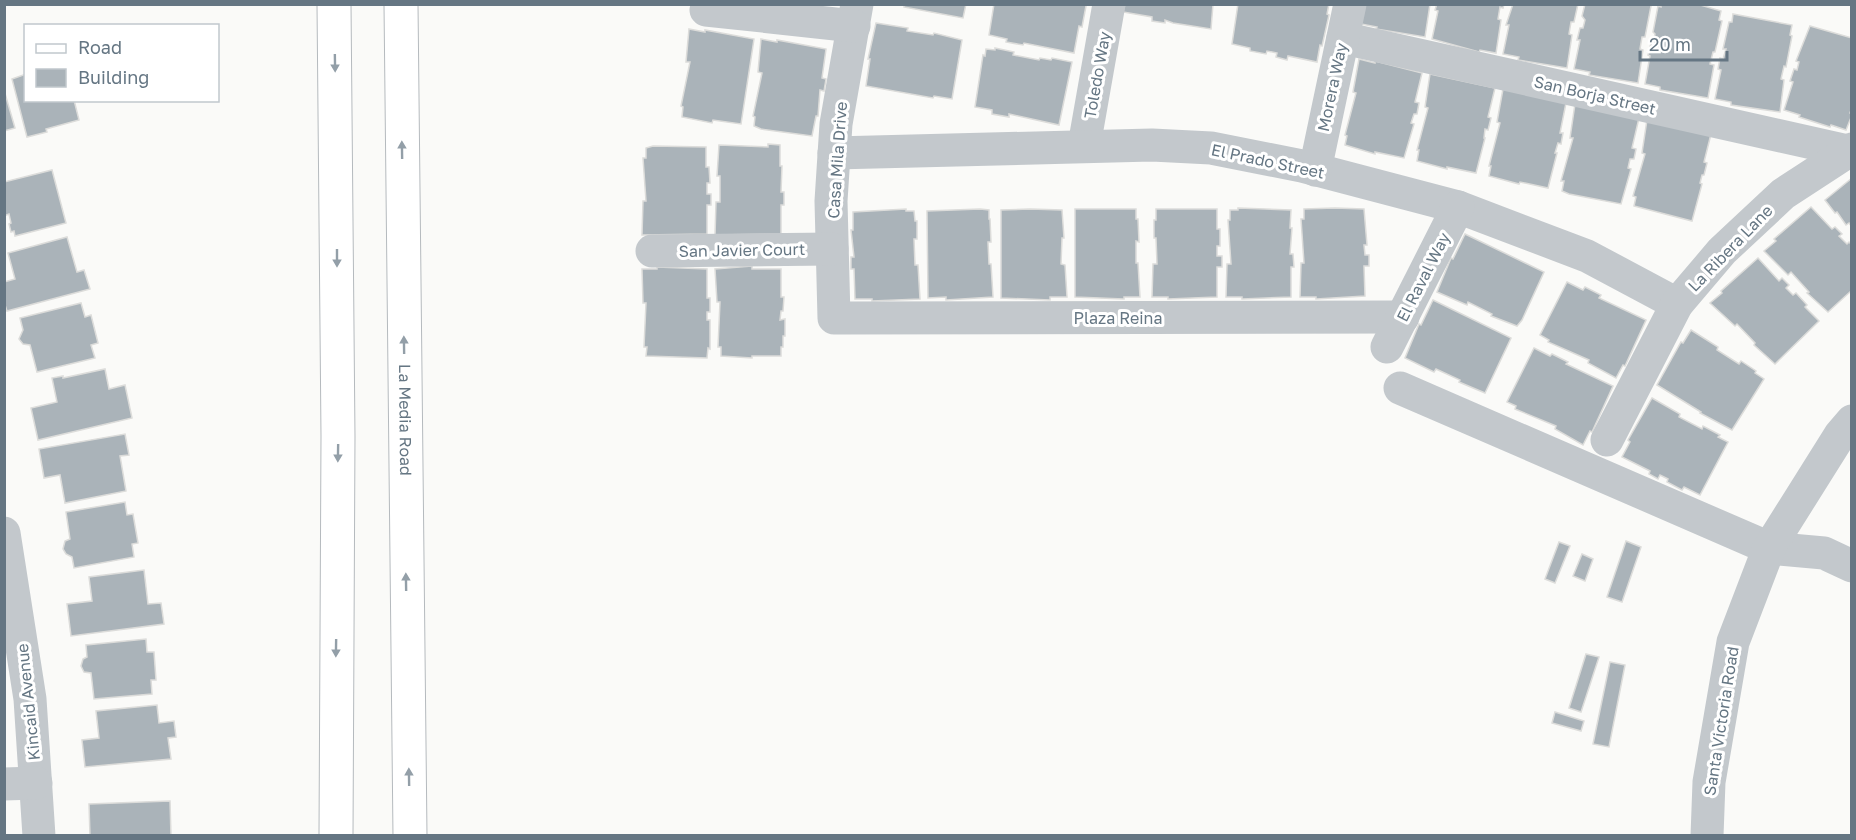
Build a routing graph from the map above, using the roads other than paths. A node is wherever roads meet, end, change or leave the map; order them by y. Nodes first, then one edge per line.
1 (334, 4) edge
2 (401, 4) edge
3 (1110, 4) edge
4 (1350, 4) edge
5 (706, 10) dead end
6 (856, 15) edge
7 (1343, 38) junction
8 (1084, 146) junction
9 (1850, 150) edge
10 (834, 153) junction
11 (1315, 170) junction
12 (1458, 207) junction
13 (832, 249) junction
14 (652, 251) dead end
15 (1677, 304) junction
16 (1403, 317) junction
17 (834, 318) joint
18 (1387, 347) dead end
19 (1400, 388) dead end
20 (1851, 421) edge
21 (1607, 440) dead end
22 (4, 533) edge
23 (1769, 548) junction
24 (1851, 566) edge
25 (20, 783) edge
26 (39, 836) edge
27 (336, 836) edge
28 (410, 836) edge
29 (1707, 836) edge

1 -> 27 main road
28 -> 2 main road, La Media Road
3 - 8 street, Toledo Way
4 - 7 street, Morera Way
5 - 6 street
6 - 10 street, Casa Mila Drive
7 - 9 street, San Borja Street
7 - 11 street, Morera Way
8 - 10 street, El Prado Street
8 - 11 street, El Prado Street
9 - 15 street, La Ribera Lane
10 - 13 street, Casa Mila Drive
11 - 12 street, El Prado Street
12 - 15 street, El Prado Street
12 - 16 street, El Raval Way
13 - 14 street, San Javier Court
13 - 17 street, Casa Mila Drive
15 - 21 street, La Ribera Lane
16 - 17 street, Plaza Reina
16 - 18 street, El Raval Way
19 - 23 street
20 - 23 street, Santa Victoria Road
22 - 25 street, Kincaid Avenue
23 - 24 street
23 - 29 street, Santa Victoria Road
25 - 26 street, Kincaid Avenue

